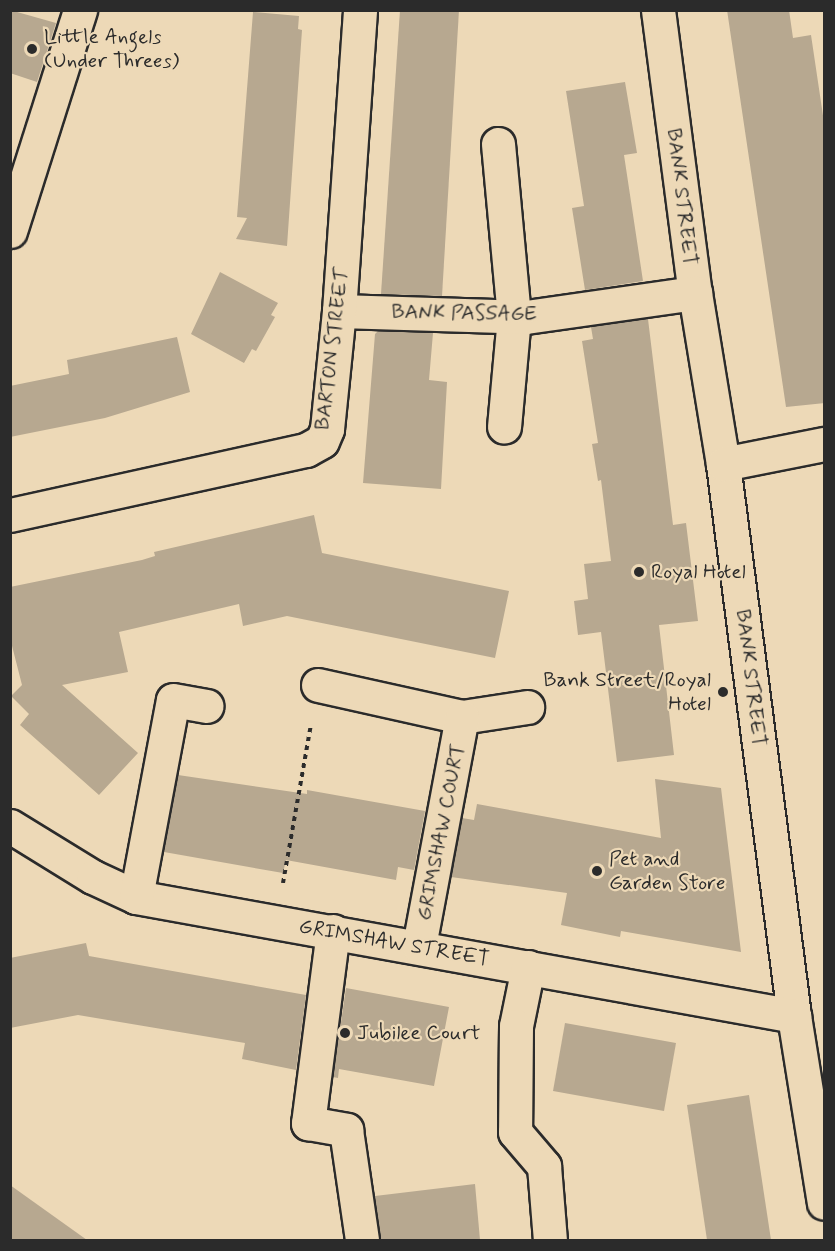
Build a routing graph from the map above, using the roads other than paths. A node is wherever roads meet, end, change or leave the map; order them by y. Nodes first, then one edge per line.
1 (80, 10) edge
2 (360, 10) edge
3 (658, 10) edge
4 (498, 144) dead end
5 (10, 231) edge
6 (695, 293) junction
7 (339, 311) junction
8 (514, 317) junction
9 (504, 427) dead end
10 (825, 444) edge
11 (723, 464) junction
12 (10, 515) edge
13 (318, 685) road end
14 (206, 706) dead end
15 (527, 707) dead end
16 (462, 717) junction
17 (10, 826) edge
18 (136, 897) junction
19 (333, 931) junction
20 (419, 946) junction
21 (528, 967) junction
22 (794, 1016) junction
23 (816, 1088) edge
24 (825, 1203) edge
25 (362, 1240) edge
26 (550, 1240) edge

1 - 5 street
2 - 7 street, BARTON STREET
3 - 6 street, BANK STREET
4 - 8 street
6 - 8 street, BANK PASSAGE
6 - 11 street, BANK STREET
7 - 8 street, BANK PASSAGE
7 - 12 street, BARTON STREET
8 - 9 street
10 - 11 street
11 - 22 street, BANK STREET
13 - 16 street, GRIMSHAW COURT
14 - 18 street
15 - 16 street, GRIMSHAW COURT
16 - 20 street, GRIMSHAW COURT
17 - 18 street, GRIMSHAW STREET
18 - 19 street, GRIMSHAW STREET
19 - 20 street, GRIMSHAW STREET
19 - 25 street
20 - 21 street, GRIMSHAW STREET
21 - 22 street, GRIMSHAW STREET
21 - 26 street
22 - 23 street, BANK STREET
23 - 24 street, BANK STREET

